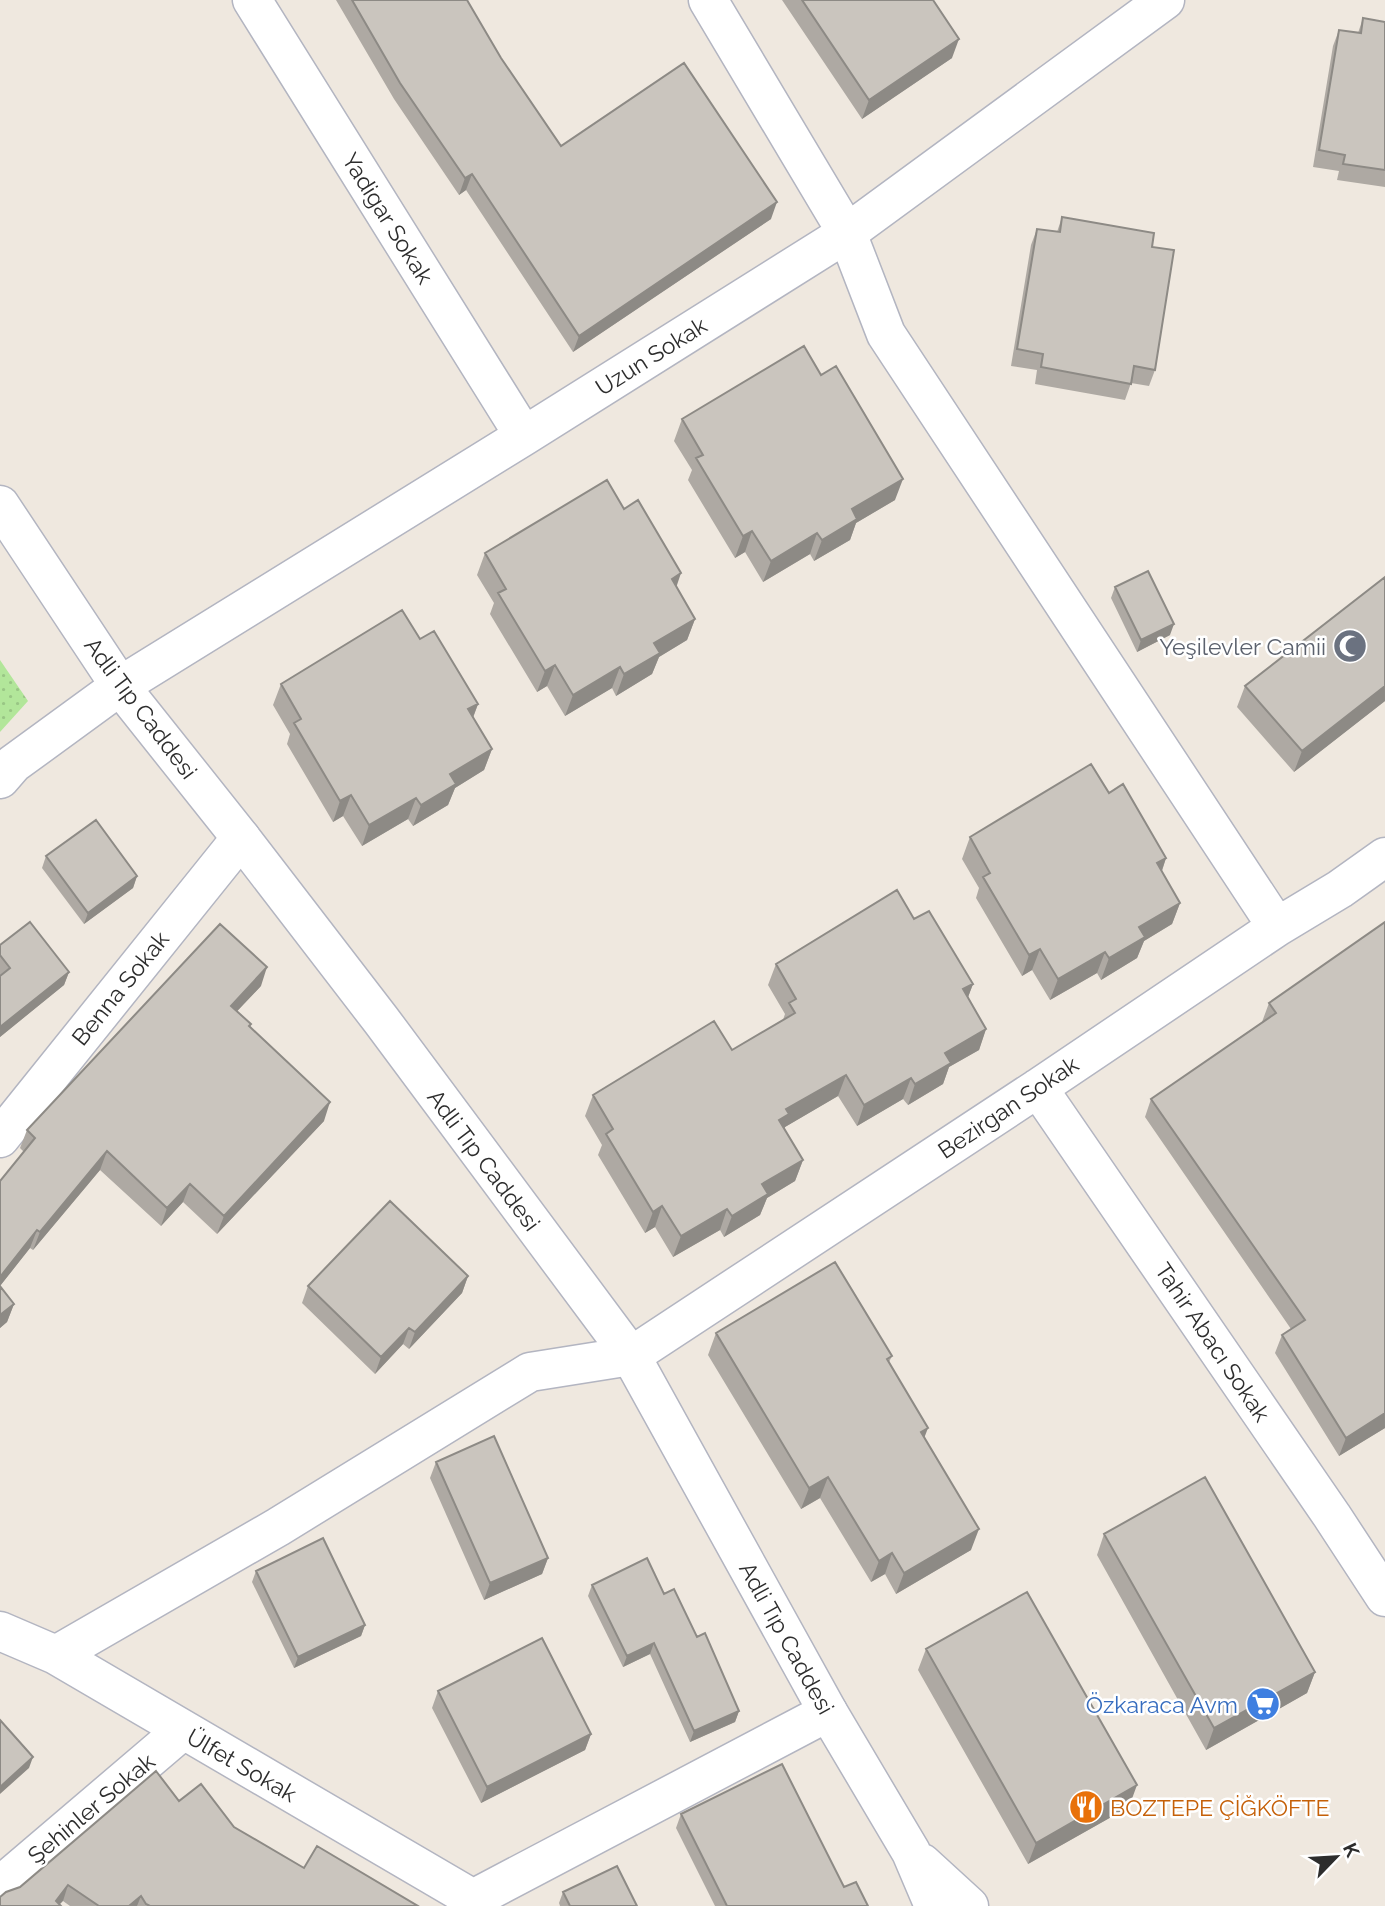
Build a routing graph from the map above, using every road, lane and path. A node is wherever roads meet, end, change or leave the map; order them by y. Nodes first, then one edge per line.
1 (252, 0) edge
2 (708, 0) edge
3 (1156, 3) edge
4 (846, 233) junction
5 (524, 436) junction
6 (0, 505) edge
7 (120, 686) junction
8 (0, 779) edge
9 (241, 838) junction
10 (1385, 857) edge
11 (1277, 927) junction
12 (1038, 1088) junction
13 (0, 1138) edge
14 (631, 1356) junction
15 (1385, 1597) edge
16 (0, 1631) edge
17 (56, 1655) junction
18 (828, 1712) junction
19 (183, 1730) junction
20 (911, 1852) junction
21 (0, 1886) edge
22 (477, 1902) edge
23 (934, 1906) edge
24 (969, 1906) edge

1 - 5 street, Yadigar Sokak
2 - 4 street
3 - 4 street, Uzun Sokak
4 - 5 street, Uzun Sokak
4 - 11 street
5 - 7 street, Uzun Sokak
6 - 7 street, Adli Tıp Caddesi
7 - 8 street, Uzun Sokak
7 - 9 street, Adli Tıp Caddesi
9 - 13 street, Benna Sokak
9 - 14 street, Adli Tıp Caddesi
10 - 11 street, Bezirgan Sokak
11 - 12 street, Bezirgan Sokak
12 - 14 street, Bezirgan Sokak
12 - 15 street, Tahir Abacı Sokak
14 - 17 street
14 - 18 street, Adli Tıp Caddesi
16 - 17 street, Ülfet Sokak
17 - 19 street, Ülfet Sokak
18 - 20 street, Adli Tıp Caddesi
18 - 22 street
19 - 21 street, Şehinler Sokak
19 - 22 street, Ülfet Sokak
20 - 23 street, Adli Tıp Caddesi
20 - 24 street, Adli Tıp Caddesi

